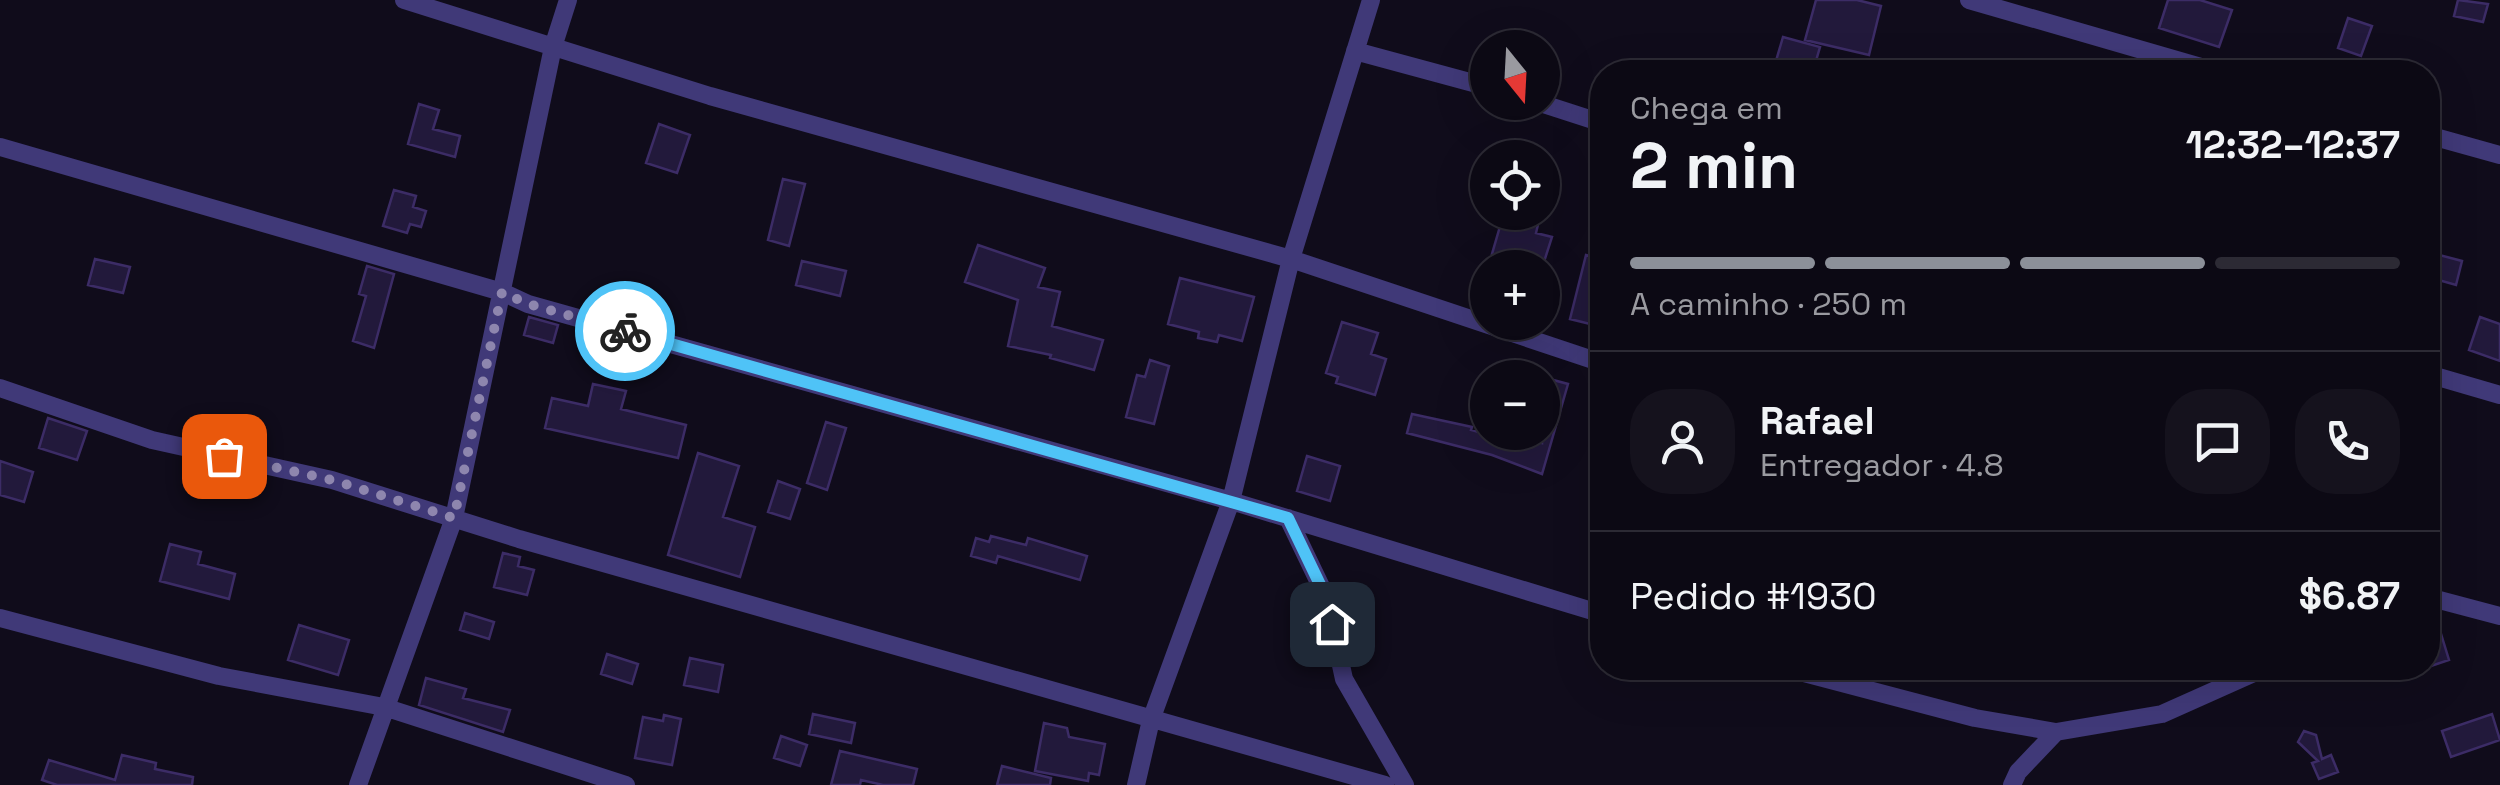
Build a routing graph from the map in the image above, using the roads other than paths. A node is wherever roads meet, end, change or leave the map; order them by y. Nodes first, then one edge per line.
1 (404, 0) edge
2 (568, 0) edge
3 (1371, 0) edge
4 (1968, 0) edge
5 (553, 47) junction
6 (1355, 50) junction
7 (2176, 60) edge
8 (1470, 82) edge
9 (1560, 109) edge
10 (1590, 119) edge
11 (2440, 138) edge
12 (0, 147) edge
13 (2500, 155) edge
14 (1291, 259) junction
15 (502, 292) junction
16 (1590, 359) edge
17 (2440, 378) edge
18 (0, 388) edge
19 (2500, 395) edge
20 (1232, 500) junction
21 (454, 518) junction
22 (1288, 518) junction
23 (2440, 601) edge
24 (1590, 610) edge
25 (2500, 616) edge
26 (0, 618) edge
27 (1830, 680) edge
28 (2238, 680) edge
29 (384, 706) junction
30 (1152, 720) junction
31 (2056, 732) junction
32 (358, 785) edge
33 (626, 785) edge
34 (1136, 785) edge
35 (1385, 785) edge
36 (1405, 785) edge
37 (2012, 785) edge

1 - 5 street
2 - 5 street
3 - 6 street
4 - 7 street
5 - 14 street
5 - 15 street
6 - 8 street
6 - 14 street
9 - 10 street
11 - 13 street
12 - 15 street
14 - 16 street
14 - 20 street
15 - 20 street
15 - 21 street
17 - 19 street
18 - 21 street
20 - 22 street
20 - 30 street
21 - 29 street
21 - 30 street
22 - 24 street
22 - 36 street
23 - 25 street
26 - 29 street
27 - 31 street
28 - 31 street
29 - 32 street
29 - 33 street
30 - 34 street
30 - 35 street
31 - 37 street

